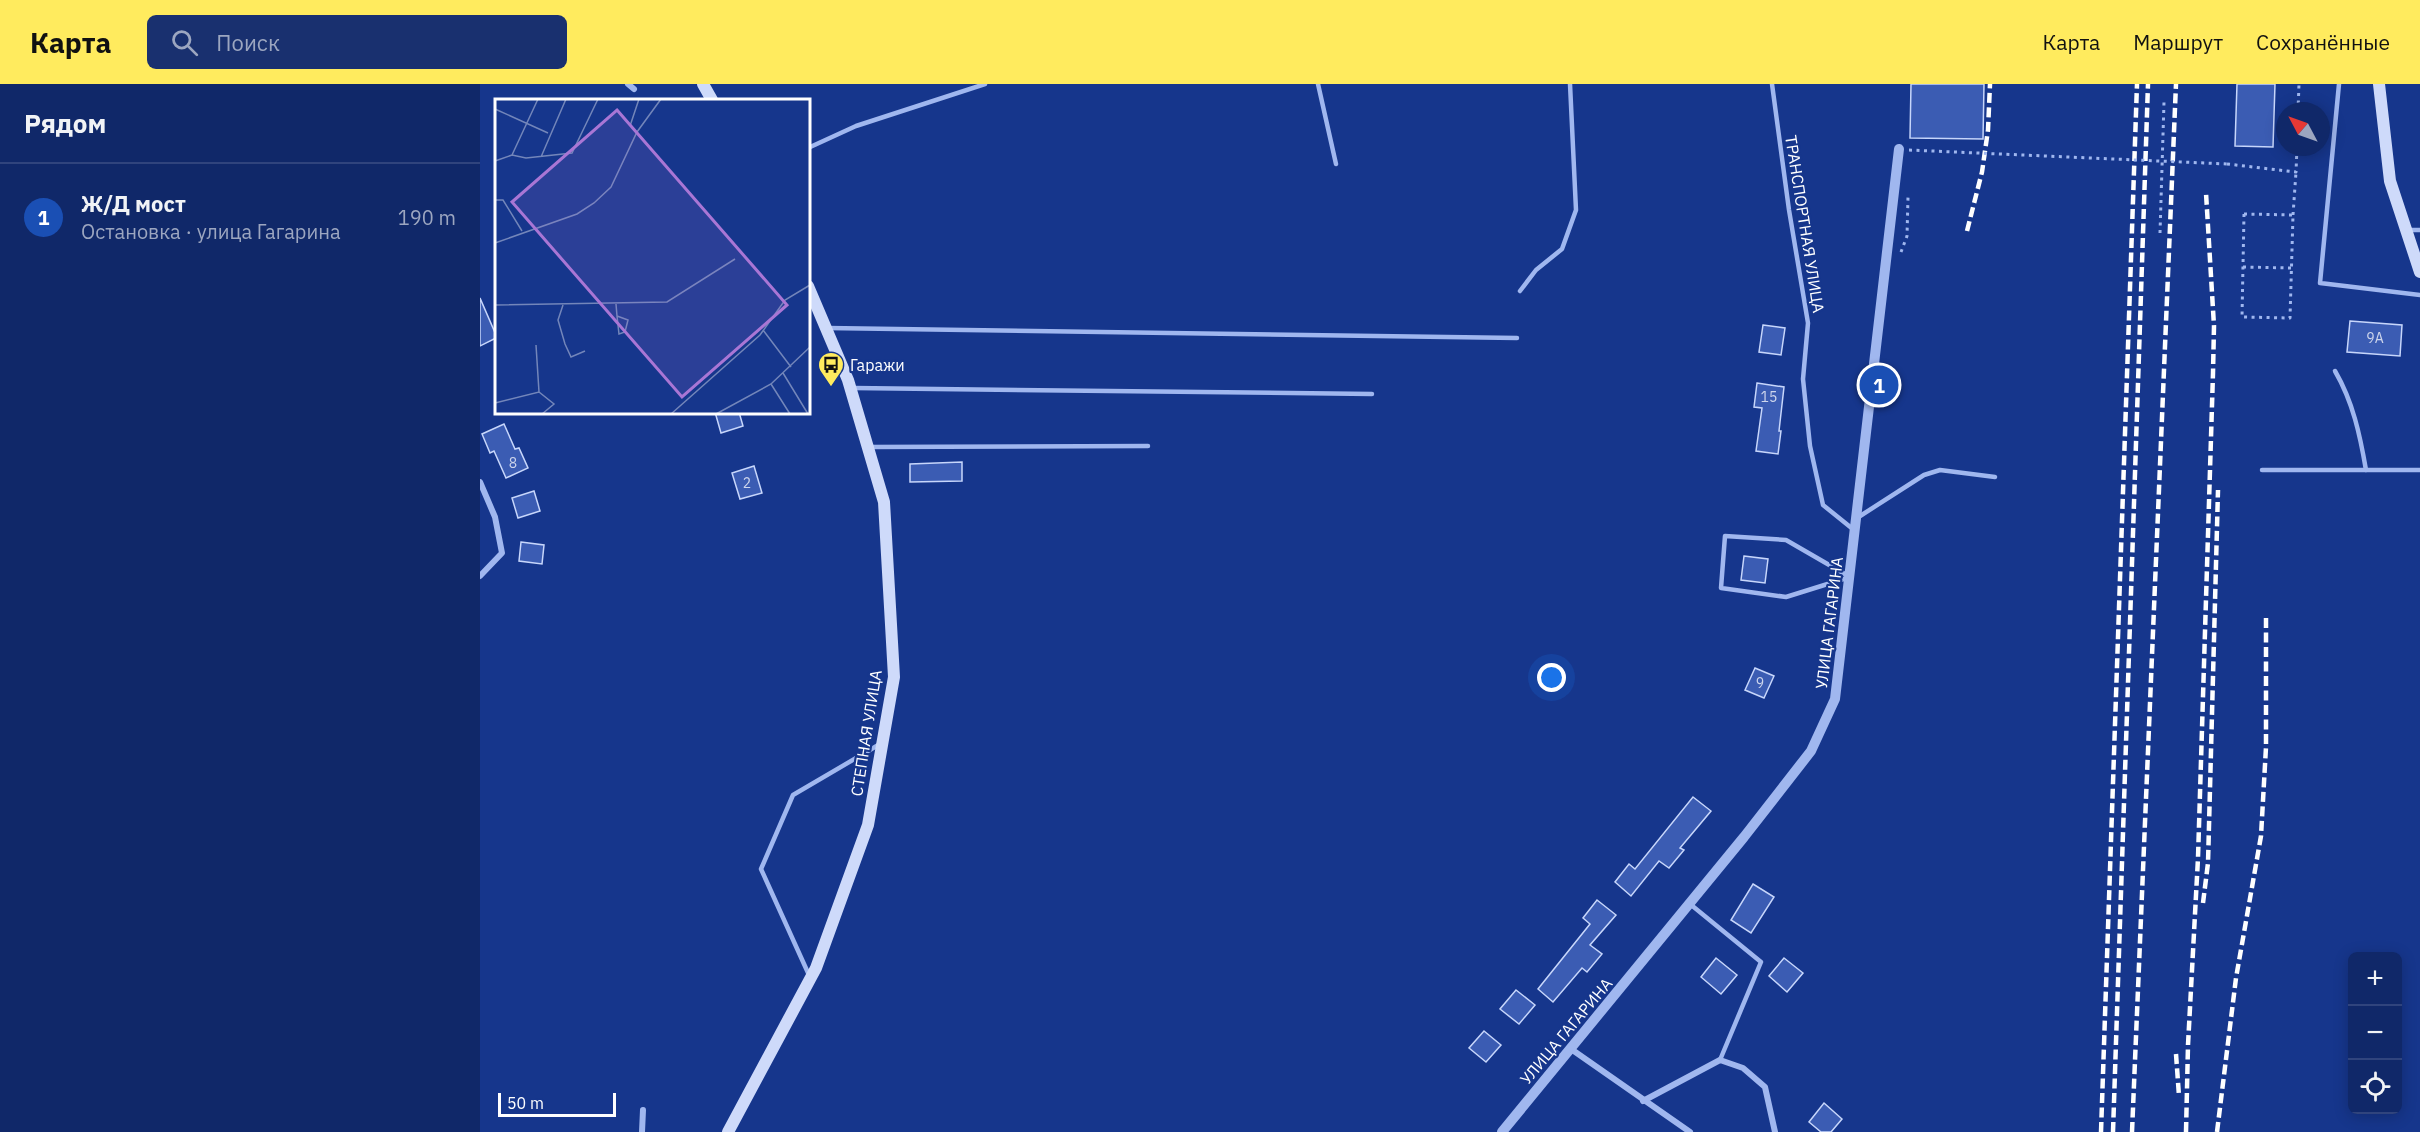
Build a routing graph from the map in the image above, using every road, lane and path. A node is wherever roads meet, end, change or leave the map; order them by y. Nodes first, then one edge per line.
1 (703, 84) edge
2 (985, 84) edge
3 (1318, 84) edge
4 (1570, 84) edge
5 (1772, 84) edge
6 (2299, 84) edge
7 (2338, 84) edge
8 (2379, 84) edge
9 (711, 99) edge
10 (2164, 102) dead end
11 (2298, 102) edge
12 (810, 147) edge
13 (1904, 150) joint
14 (2297, 156) edge
15 (2162, 162) junction
16 (1336, 164) dead end
17 (2296, 172) junction
18 (2293, 214) junction
19 (2406, 230) junction
20 (2420, 230) edge
21 (2160, 233) dead end
22 (2243, 267) junction
23 (2291, 268) junction
24 (2420, 272) edge
25 (810, 290) edge
26 (1520, 291) dead end
27 (2420, 295) edge
28 (827, 328) junction
29 (1517, 338) dead end
30 (2335, 371) dead end
31 (850, 388) junction
32 (1372, 394) dead end
33 (1148, 446) dead end
34 (868, 447) junction
35 (2262, 470) dead end
36 (2366, 470) junction
37 (2420, 470) edge
38 (1995, 477) dead end
39 (480, 482) edge
40 (1857, 518) junction
41 (1856, 531) junction
42 (480, 576) edge
43 (1850, 577) junction
44 (882, 743) junction
45 (1690, 904) junction
46 (810, 978) junction
47 (1571, 1049) junction
48 (1720, 1060) junction
49 (1643, 1101) junction
50 (643, 1110) dead end
51 (642, 1132) edge
52 (728, 1132) edge
53 (1502, 1132) edge
54 (1690, 1132) edge
55 (1775, 1132) edge

1 - 9 main road
2 - 12 lane
3 - 16 lane
4 - 26 lane
5 - 41 lane, ТРАНСПОРТНАЯ УЛИЦА
6 - 11 path
7 - 27 lane
8 - 19 main road
10 - 15 path
13 - 15 path, bridge
13 - 40 street, УЛИЦА ГАГАРИНА
14 - 17 path
15 - 17 path, bridge
15 - 21 path
17 - 18 path
18 - 22 path
18 - 23 path
19 - 20 lane
19 - 24 main road
22 - 23 path
22 - 23 path
25 - 28 main road, СТЕПНАЯ УЛИЦА
28 - 29 lane
28 - 31 main road, СТЕПНАЯ УЛИЦА
30 - 36 lane
31 - 32 lane
31 - 34 main road, СТЕПНАЯ УЛИЦА
33 - 34 lane
34 - 44 main road, СТЕПНАЯ УЛИЦА
35 - 36 lane
36 - 37 lane
38 - 40 lane
39 - 42 street
40 - 41 street, УЛИЦА ГАГАРИНА
41 - 43 street, УЛИЦА ГАГАРИНА
43 - 43 lane
43 - 45 street, УЛИЦА ГАГАРИНА
44 - 46 main road, СТЕПНАЯ УЛИЦА
44 - 46 lane
45 - 47 street, УЛИЦА ГАГАРИНА
45 - 48 lane
46 - 52 main road, СТЕПНАЯ УЛИЦА
47 - 49 street
47 - 53 street, УЛИЦА ГАГАРИНА
48 - 49 street
48 - 55 street
49 - 54 street
50 - 51 street

